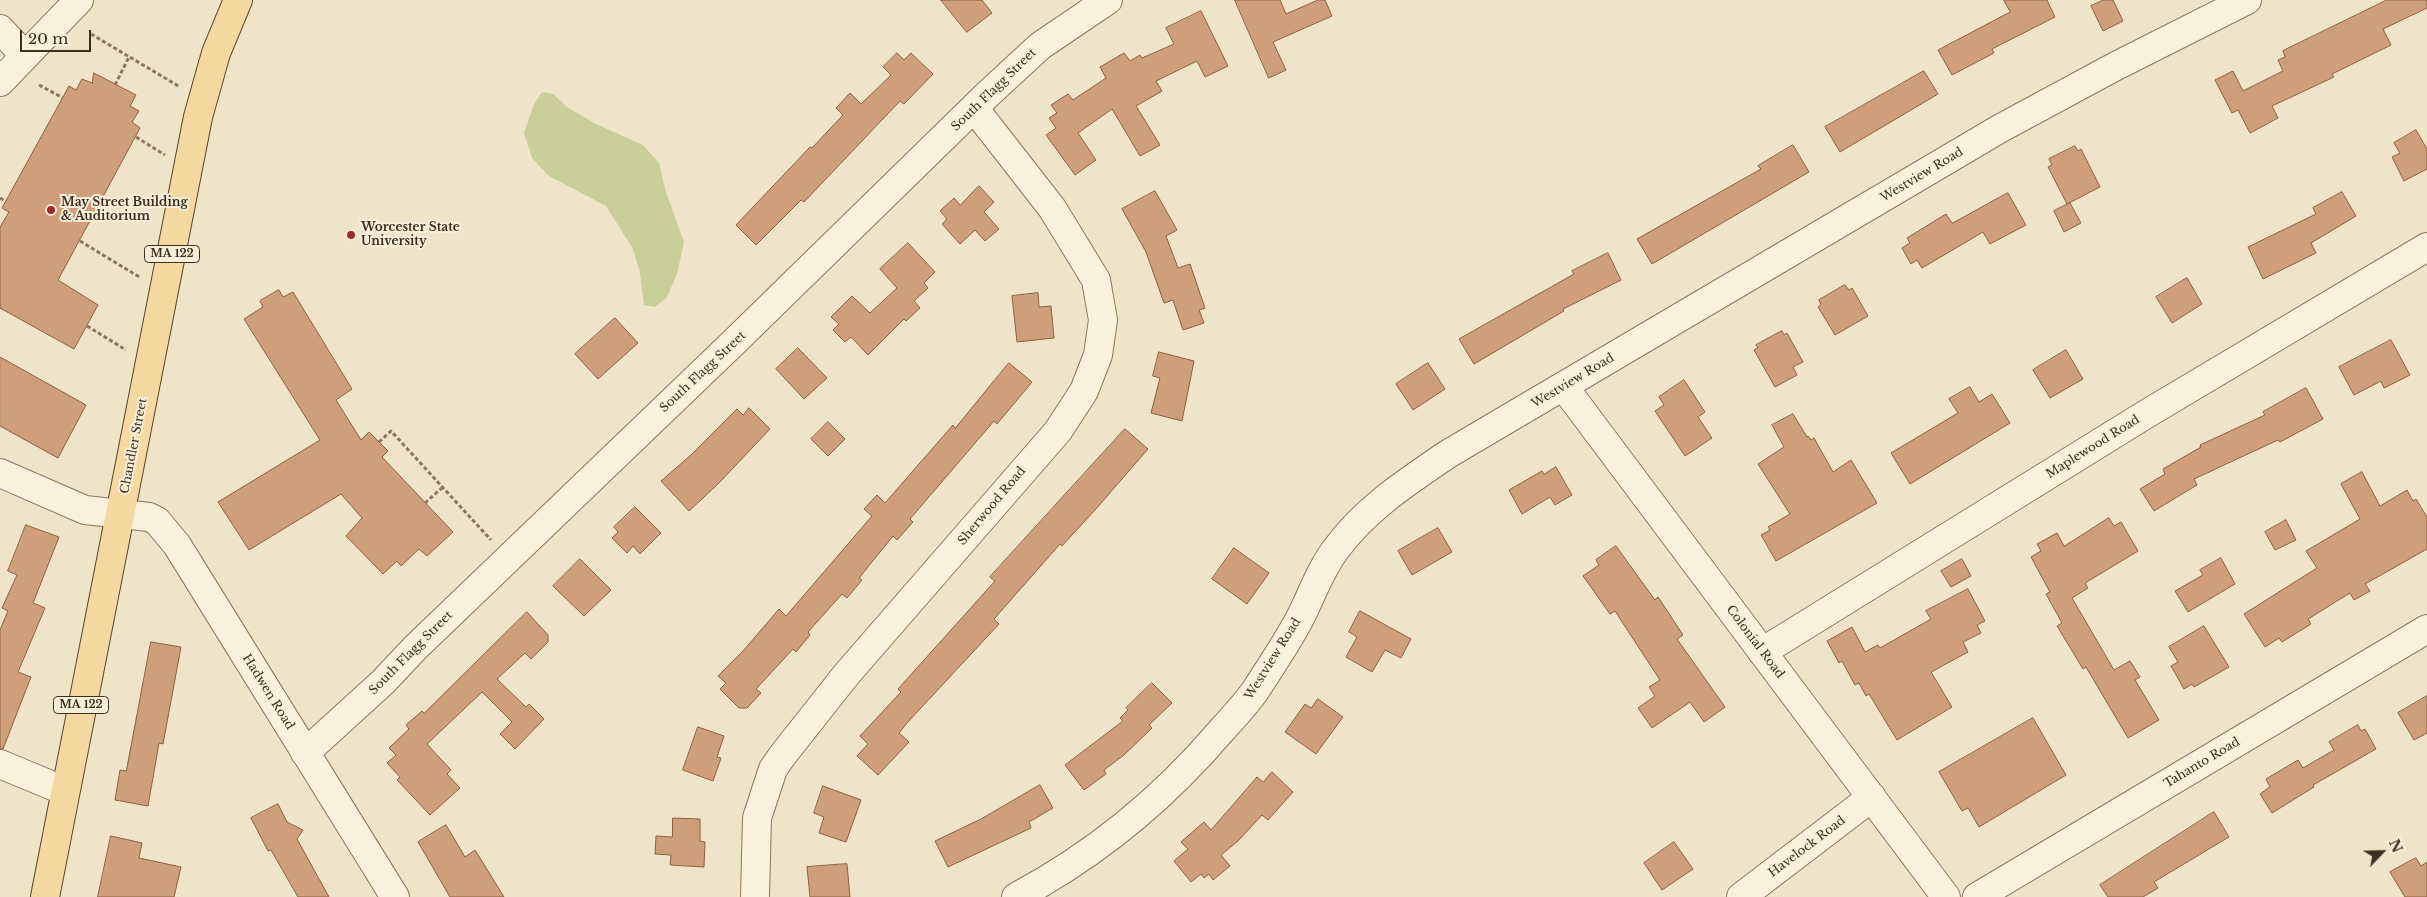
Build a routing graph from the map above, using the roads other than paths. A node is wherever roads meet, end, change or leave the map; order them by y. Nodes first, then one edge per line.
1 (79, 0) edge
2 (238, 0) edge
3 (1108, 0) edge
4 (2247, 0) edge
5 (0, 29) edge
6 (25, 56) junction
7 (0, 82) edge
8 (974, 108) junction
9 (2427, 247) edge
10 (1564, 387) junction
11 (0, 473) edge
12 (121, 513) junction
13 (2427, 629) edge
14 (1762, 652) junction
15 (305, 753) junction
16 (0, 764) edge
17 (64, 791) junction
18 (1872, 797) junction
19 (45, 897) edge
20 (395, 897) edge
21 (755, 897) edge
22 (1016, 897) edge
23 (1742, 897) edge
24 (1946, 897) edge
25 (1977, 897) edge

1 - 6 street
2 - 12 main road, Chandler Street / MA 122
3 - 8 street, South Flagg Street
4 - 10 street, Westview Road
5 - 6 street
6 - 7 street
8 - 15 street, South Flagg Street
8 - 21 street, Sherwood Road
9 - 14 street, Maplewood Road
10 - 14 street, Colonial Road
10 - 22 street, Westview Road
11 - 12 street, Hadwen Road
12 - 15 street, Hadwen Road
12 - 17 main road, Chandler Street / MA 122
13 - 25 street, Tahanto Road
14 - 18 street, Colonial Road
15 - 20 street, Hadwen Road
16 - 17 street
17 - 19 main road, Chandler Street / MA 122
18 - 23 street, Havelock Road
18 - 24 street, Colonial Road

